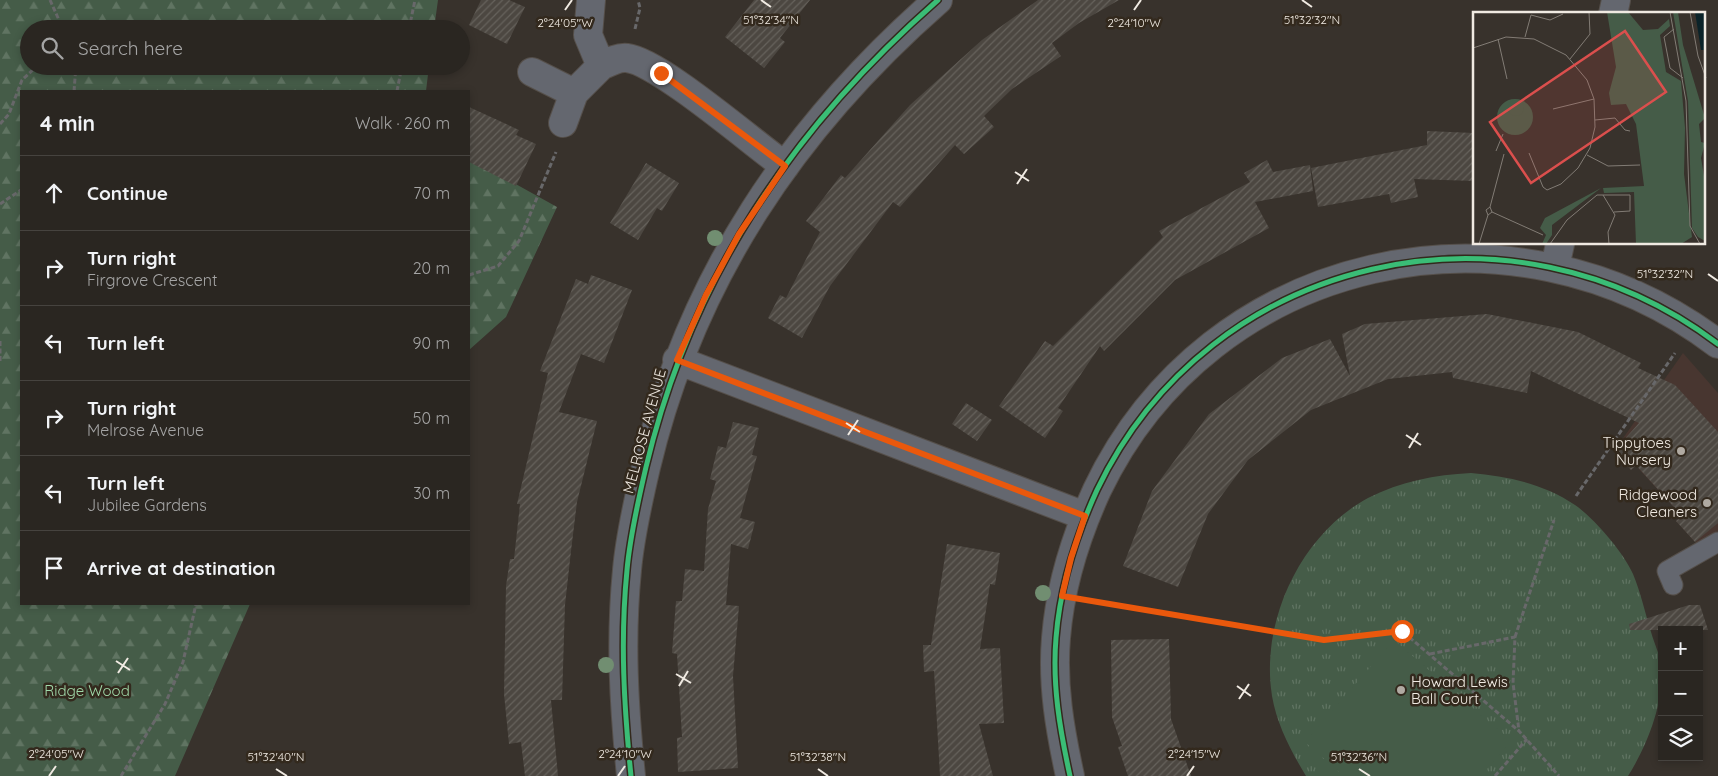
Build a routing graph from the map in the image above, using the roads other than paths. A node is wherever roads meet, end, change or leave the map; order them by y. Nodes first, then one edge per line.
1 (591, 0) edge
2 (938, 0) edge
3 (601, 66) junction
4 (532, 72) dead end
5 (574, 93) junction
6 (563, 123) road end
7 (785, 166) junction
8 (1557, 255) edge
9 (1718, 344) edge
10 (677, 360) junction
11 (1085, 516) junction
12 (1718, 542) edge
13 (1673, 586) dead end
14 (630, 776) edge
15 (1070, 776) edge

1 - 3 street
2 - 7 street, MELROSE AVENUE
3 - 5 street
3 - 7 street
4 - 5 street
5 - 6 street
7 - 10 street, MELROSE AVENUE
8 - 9 street
8 - 11 street
10 - 11 street
10 - 14 street, MELROSE AVENUE
11 - 15 street
12 - 13 lane

